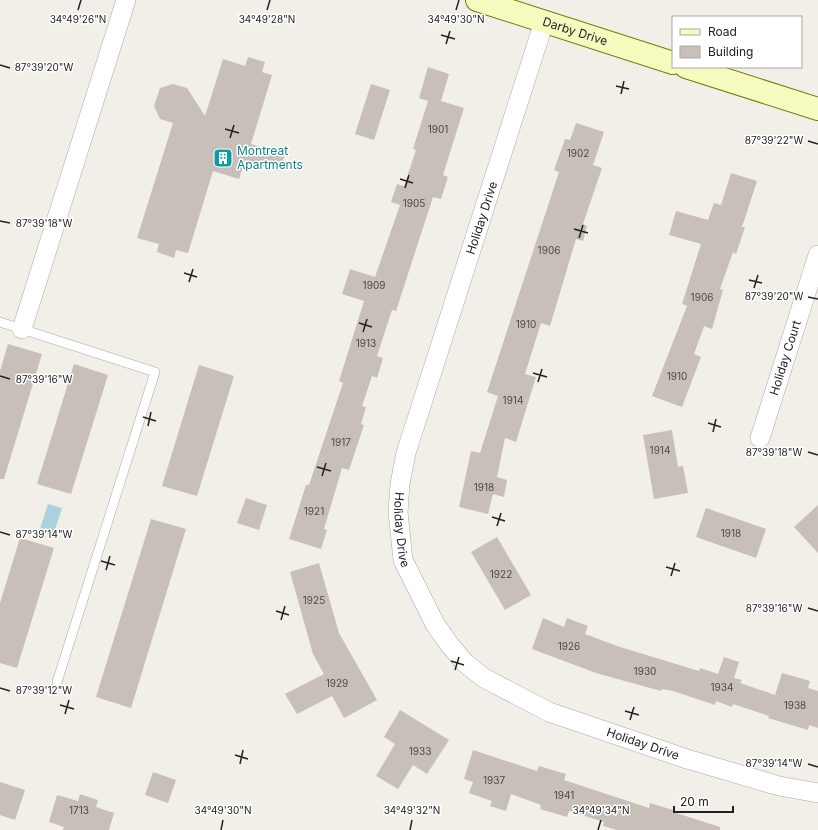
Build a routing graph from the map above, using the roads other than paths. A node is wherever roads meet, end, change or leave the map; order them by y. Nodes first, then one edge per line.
1 (126, 0) edge
2 (477, 0) edge
3 (544, 22) junction
4 (672, 63) edge
5 (689, 68) edge
6 (818, 109) edge
7 (818, 256) edge
8 (0, 322) edge
9 (22, 329) junction
10 (760, 438) dead end
11 (57, 682) dead end
12 (818, 793) edge

1 - 9 street
2 - 3 main road, Darby Drive
3 - 4 main road, Darby Drive
3 - 12 street, Holiday Drive
5 - 6 main road
7 - 10 street, Holiday Court
8 - 9 lane
9 - 11 lane

